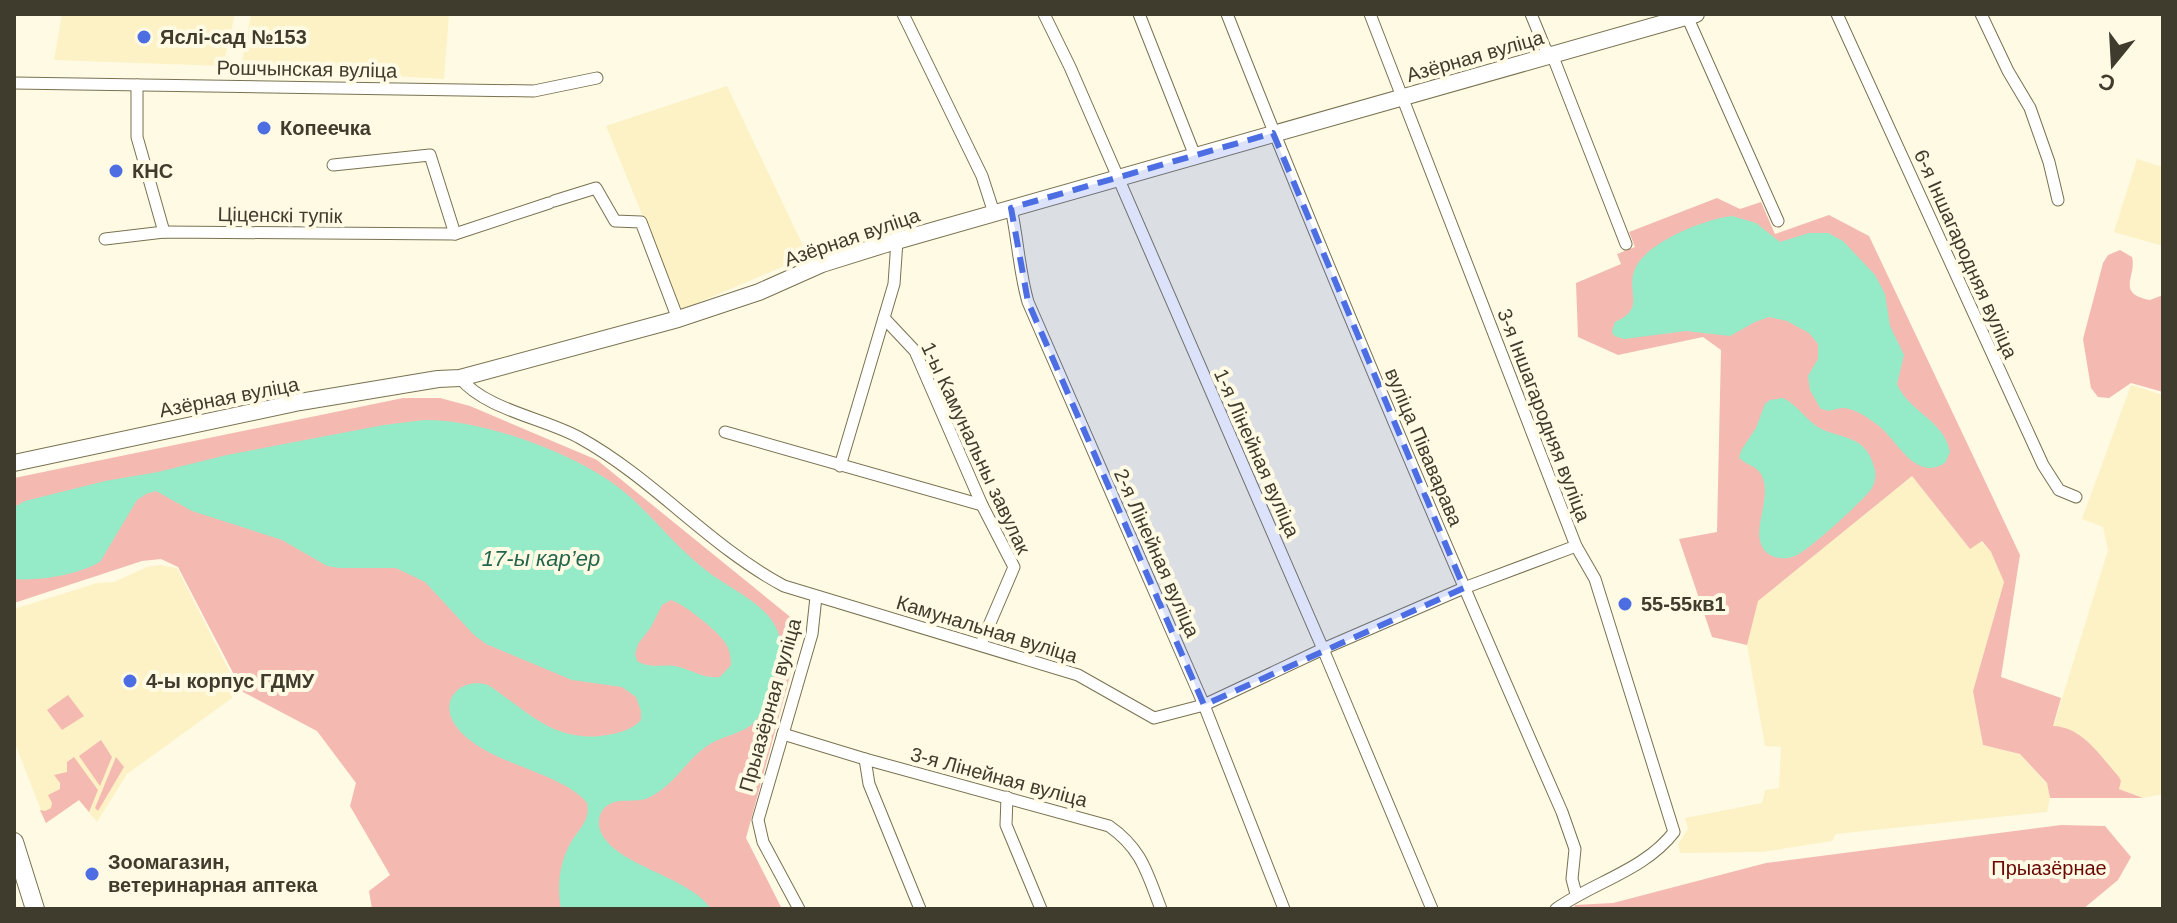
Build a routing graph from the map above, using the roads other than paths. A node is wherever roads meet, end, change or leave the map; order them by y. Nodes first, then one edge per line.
1 (903, 14) edge
2 (1044, 14) edge
3 (1139, 14) edge
4 (1227, 14) edge
5 (1370, 14) edge
6 (1531, 14) edge
7 (1837, 14) edge
8 (1981, 14) edge
9 (1689, 15) edge
10 (1550, 55) junction
11 (597, 78) dead end
12 (14, 83) edge
13 (137, 85) junction
14 (1403, 98) junction
15 (1273, 133) junction
16 (1195, 156) junction
17 (333, 165) dead end
18 (1118, 178) junction
19 (2058, 200) dead end
20 (1011, 208) junction
21 (994, 213) junction
22 (1778, 221) dead end
23 (164, 232) junction
24 (455, 234) junction
25 (105, 239) dead end
26 (897, 241) junction
27 (1626, 244) dead end
28 (884, 318) junction
29 (678, 319) junction
30 (460, 378) junction
31 (725, 432) dead end
32 (14, 463) edge
33 (840, 466) junction
34 (2076, 497) dead end
35 (982, 505) junction
36 (1576, 546) junction
37 (1464, 588) junction
38 (816, 597) junction
39 (981, 644) junction
40 (1323, 649) junction
41 (1204, 705) junction
42 (783, 734) junction
43 (865, 759) junction
44 (1007, 797) junction
45 (14, 842) edge
46 (20, 883) edge
47 (1576, 894) junction
48 (35, 909) edge
49 (799, 909) edge
50 (920, 909) edge
51 (1041, 909) edge
52 (1161, 909) edge
53 (1284, 909) edge
54 (1432, 909) edge
55 (1556, 909) edge

1 - 21 street
2 - 18 street, 1-я Лінейная вуліца
3 - 16 street
4 - 15 street, вуліца Піваварава
5 - 14 street, 3-я Іншагародняя вуліца
6 - 10 street
7 - 34 street, 6-я Іншагародняя вуліца
8 - 19 street
9 - 10 street, Азёрная вуліца
9 - 22 street
10 - 14 street, Азёрная вуліца
10 - 27 street
11 - 13 street, Рошчынская вуліца
12 - 13 street, Рошчынская вуліца
13 - 23 street
14 - 15 street, Азёрная вуліца
14 - 36 street, 3-я Іншагародняя вуліца
15 - 16 street, Азёрная вуліца
15 - 37 street, вуліца Піваварава
16 - 18 street, Азёрная вуліца
17 - 24 street
18 - 20 street, Азёрная вуліца
18 - 40 street, 1-я Лінейная вуліца
20 - 21 street, Азёрная вуліца
20 - 41 street, 2-я Лінейная вуліца
21 - 26 street, Азёрная вуліца
23 - 24 street, Ціценскі тупік
23 - 25 street, Ціценскі тупік
24 - 29 street, Ціценскі тупік
26 - 28 street
26 - 29 street, Азёрная вуліца
28 - 33 street
28 - 35 street, 1-ы Камунальны завулак
29 - 30 street, Азёрная вуліца
30 - 32 street, Азёрная вуліца
30 - 38 street, Камунальная вуліца
31 - 33 street
33 - 35 street
35 - 39 street, 1-ы Камунальны завулак
36 - 37 street, Камунальная вуліца
36 - 47 street, 3-я Іншагародняя вуліца
37 - 40 street, Камунальная вуліца
37 - 47 street, вуліца Піваварава
38 - 39 street, Камунальная вуліца
38 - 42 street, Прыазёрная вуліца
39 - 41 street, Камунальная вуліца
40 - 41 street, Камунальная вуліца
40 - 54 street, 1-я Лінейная вуліца
41 - 53 street, 2-я Лінейная вуліца
42 - 43 street, 3-я Лінейная вуліца
42 - 49 street, Прыазёрная вуліца
43 - 44 street, 3-я Лінейная вуліца
43 - 50 street
44 - 51 street
44 - 52 street, 3-я Лінейная вуліца
45 - 46 main road
46 - 48 main road
47 - 55 street

